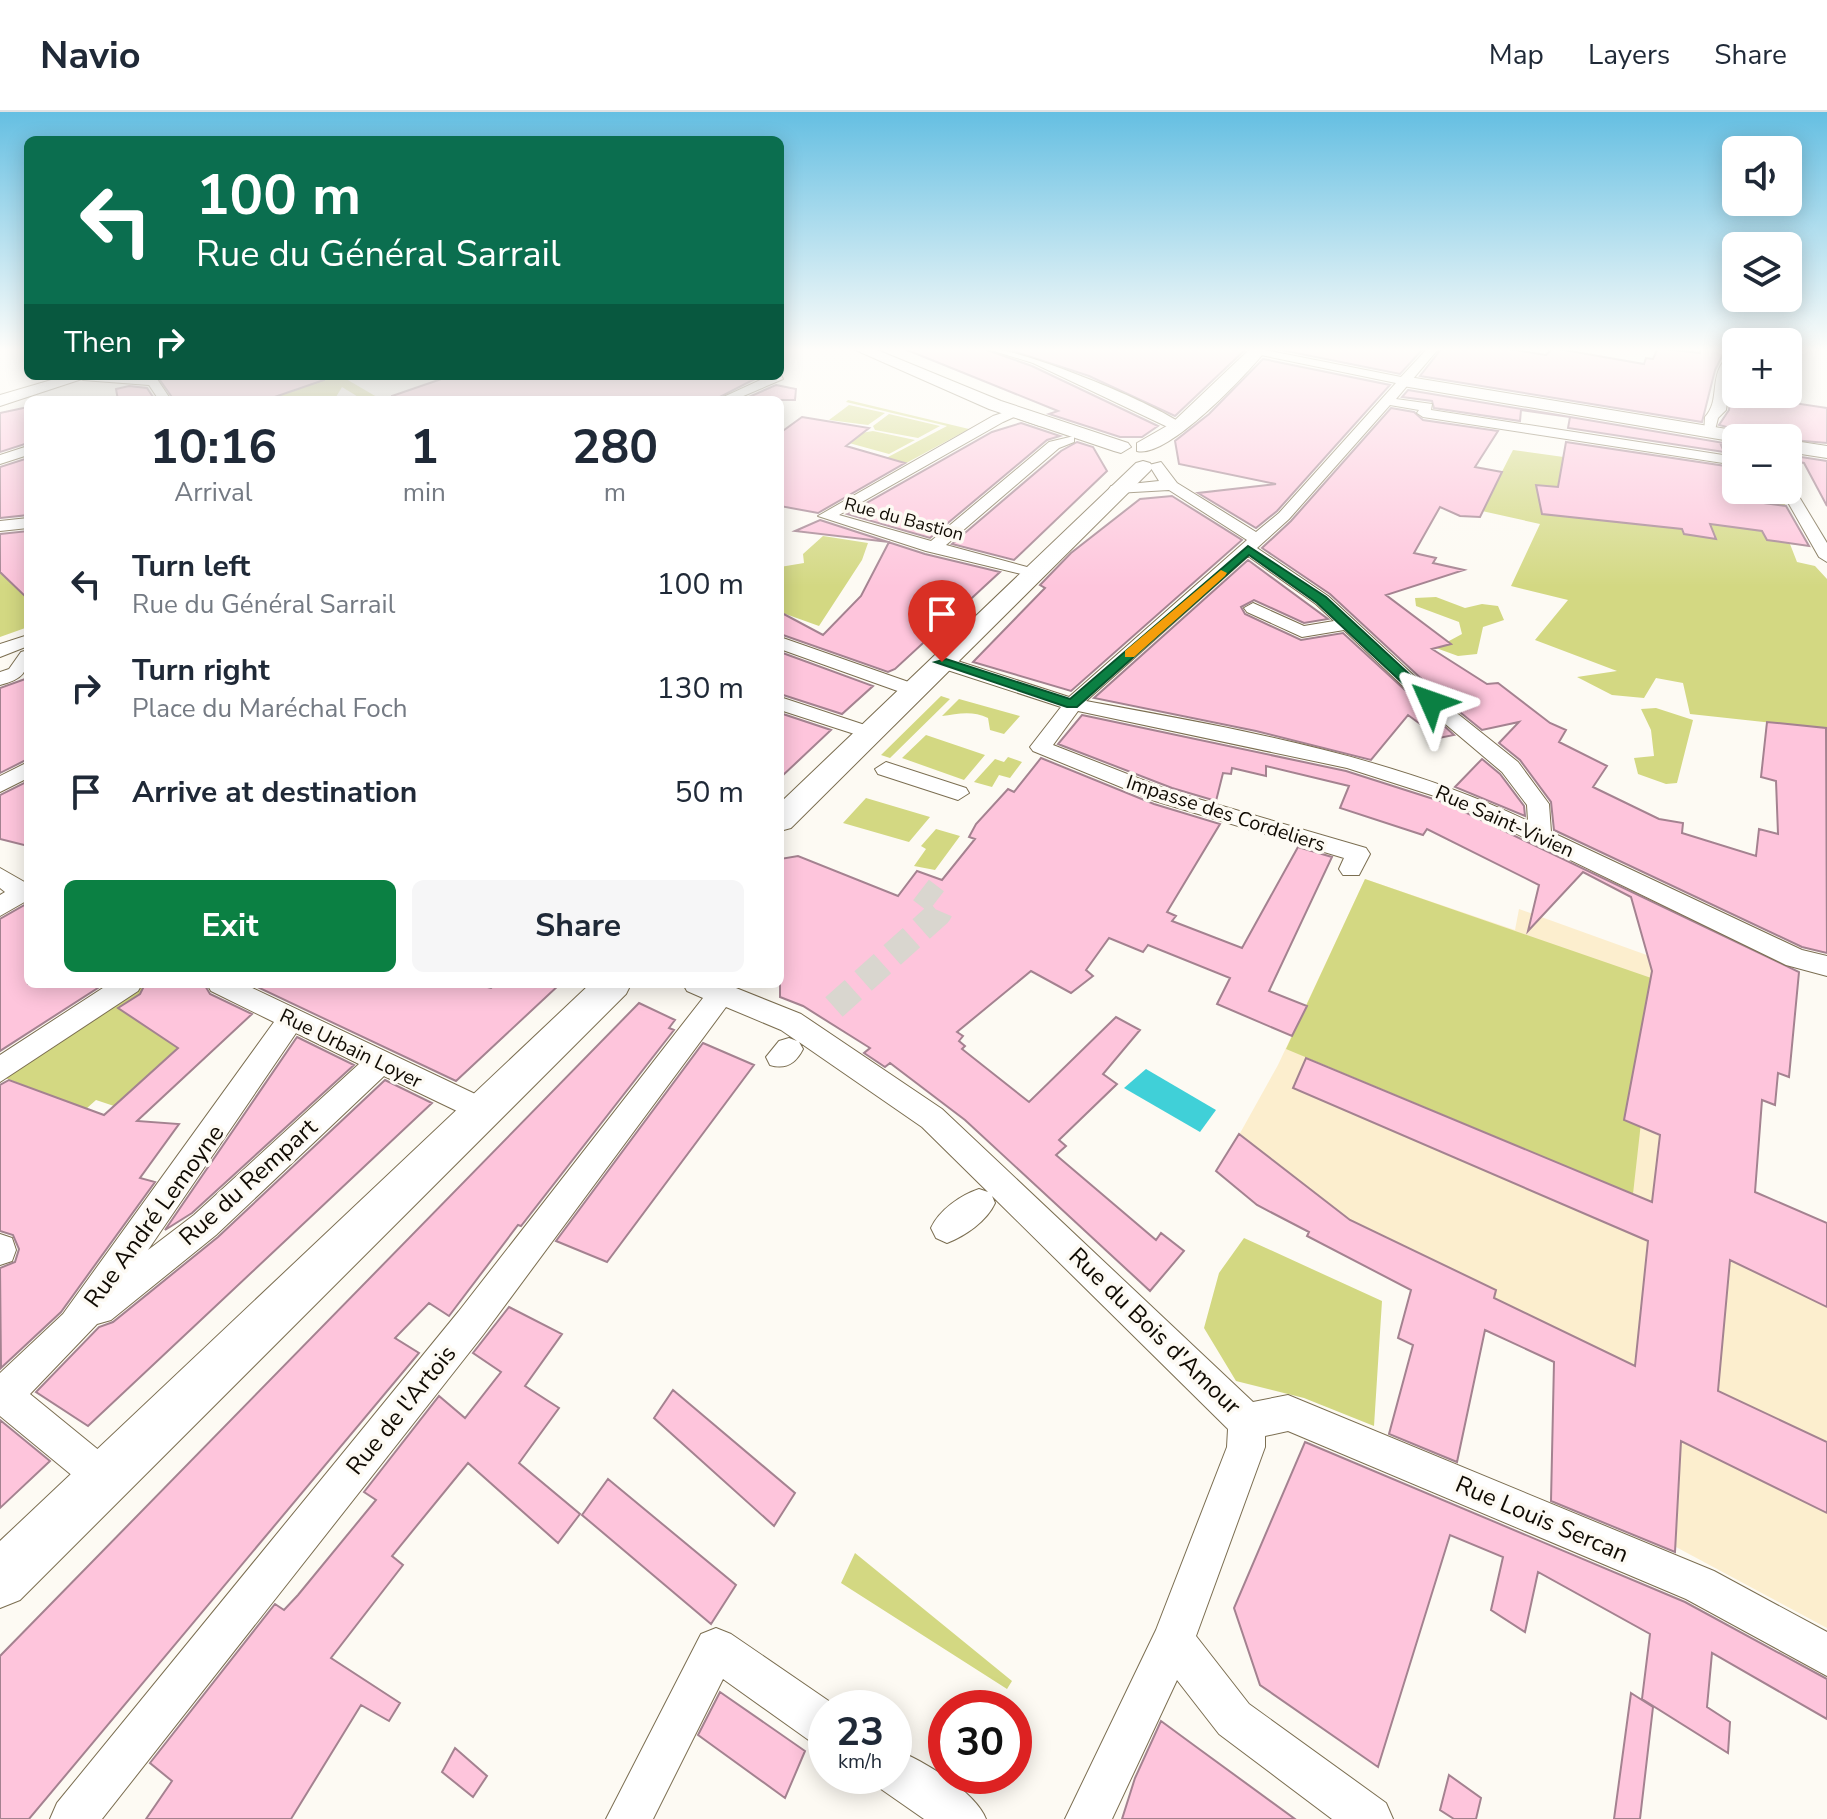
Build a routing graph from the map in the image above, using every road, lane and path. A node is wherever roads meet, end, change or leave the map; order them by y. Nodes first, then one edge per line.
1 (1179, 427) edge
2 (972, 428) edge
3 (1044, 428) edge
4 (1063, 428) edge
5 (1362, 428) edge
6 (1515, 428) edge
7 (1621, 428) edge
8 (1688, 428) edge
9 (1710, 428) edge
10 (1709, 431) junction
11 (1722, 434) edge
12 (1069, 439) junction
13 (1618, 444) junction
14 (1802, 448) edge
15 (24, 451) edge
16 (1827, 452) edge
17 (1136, 457) junction
18 (1722, 459) edge
19 (0, 460) edge
20 (1172, 486) junction
21 (1116, 489) junction
22 (1796, 504) edge
23 (24, 523) edge
24 (0, 526) edge
25 (1253, 545) junction
26 (932, 548) junction
27 (1827, 557) edge
28 (1032, 574) junction
29 (1253, 608) dead end
30 (1347, 624) junction
31 (24, 642) edge
32 (784, 646) edge
33 (0, 651) edge
34 (24, 662) edge
35 (942, 662) junction
36 (0, 679) edge
37 (913, 690) junction
38 (784, 704) edge
39 (1072, 704) junction
40 (870, 733) junction
41 (886, 769) dead end
42 (24, 774) edge
43 (10, 790) edge
44 (958, 793) dead end
45 (784, 818) edge
46 (1540, 835) junction
47 (1351, 869) dead end
48 (0, 876) edge
49 (24, 889) edge
50 (24, 891) edge
51 (0, 907) edge
52 (1827, 966) edge
53 (123, 988) edge
54 (228, 988) edge
55 (609, 988) edge
56 (709, 989) edge
57 (291, 1019) junction
58 (379, 1063) junction
59 (0, 1070) edge
60 (482, 1111) junction
61 (992, 1193) junction
62 (947, 1228) dead end
63 (75, 1326) junction
64 (1, 1395) edge
65 (1247, 1422) junction
66 (104, 1478) junction
67 (0, 1580) edge
68 (1173, 1641) junction
69 (1827, 1655) edge
70 (808, 1713) edge
71 (912, 1784) edge
72 (73, 1819) edge
73 (629, 1819) edge
74 (963, 1819) edge
75 (1088, 1819) edge
76 (1370, 1819) edge

1 - 17 main road
2 - 26 street, Rue du Bastion
3 - 12 main road
4 - 17 main road
5 - 25 street
6 - 13 street
7 - 13 street
8 - 10 main road
9 - 10 street
10 - 11 main road
12 - 17 main road
12 - 26 street
13 - 18 street
14 - 16 main road
15 - 19 street
17 - 20 street
17 - 21 main road
20 - 21 street
20 - 25 street
21 - 28 main road
22 - 27 street
23 - 24 street
25 - 30 street
25 - 39 street
26 - 28 street, Rue du Bastion
28 - 35 main road
29 - 30 street
30 - 46 street
31 - 33 street
32 - 37 street
34 - 36 street
35 - 37 main road
35 - 39 street, Rue Saint-Vivien
37 - 40 main road
38 - 40 street
39 - 46 street, Rue Saint-Vivien
39 - 47 street, Impasse des Cordeliers
40 - 45 main road
41 - 44 street
42 - 43 street
46 - 52 street, Rue Saint-Vivien
48 - 49 street
50 - 51 street
53 - 59 street
54 - 57 street, Rue Urbain Loyer
55 - 60 main road
56 - 61 street, Rue du Bois d'Amour
56 - 72 street, Rue de l'Artois
57 - 58 street, Rue Urbain Loyer
57 - 63 street, Rue André Lemoyne
58 - 60 street, Rue Urbain Loyer
58 - 63 street, Rue du Rempart
60 - 66 main road
61 - 62 street
61 - 65 street, Rue du Bois d'Amour
63 - 64 street, Rue André Lemoyne
64 - 66 street
65 - 68 street, Rue du Bois d'Amour
65 - 69 street, Rue Louis Sercan
66 - 67 main road
68 - 75 street, Rue du Bois d'Amour
68 - 76 street
70 - 73 street
71 - 74 street

